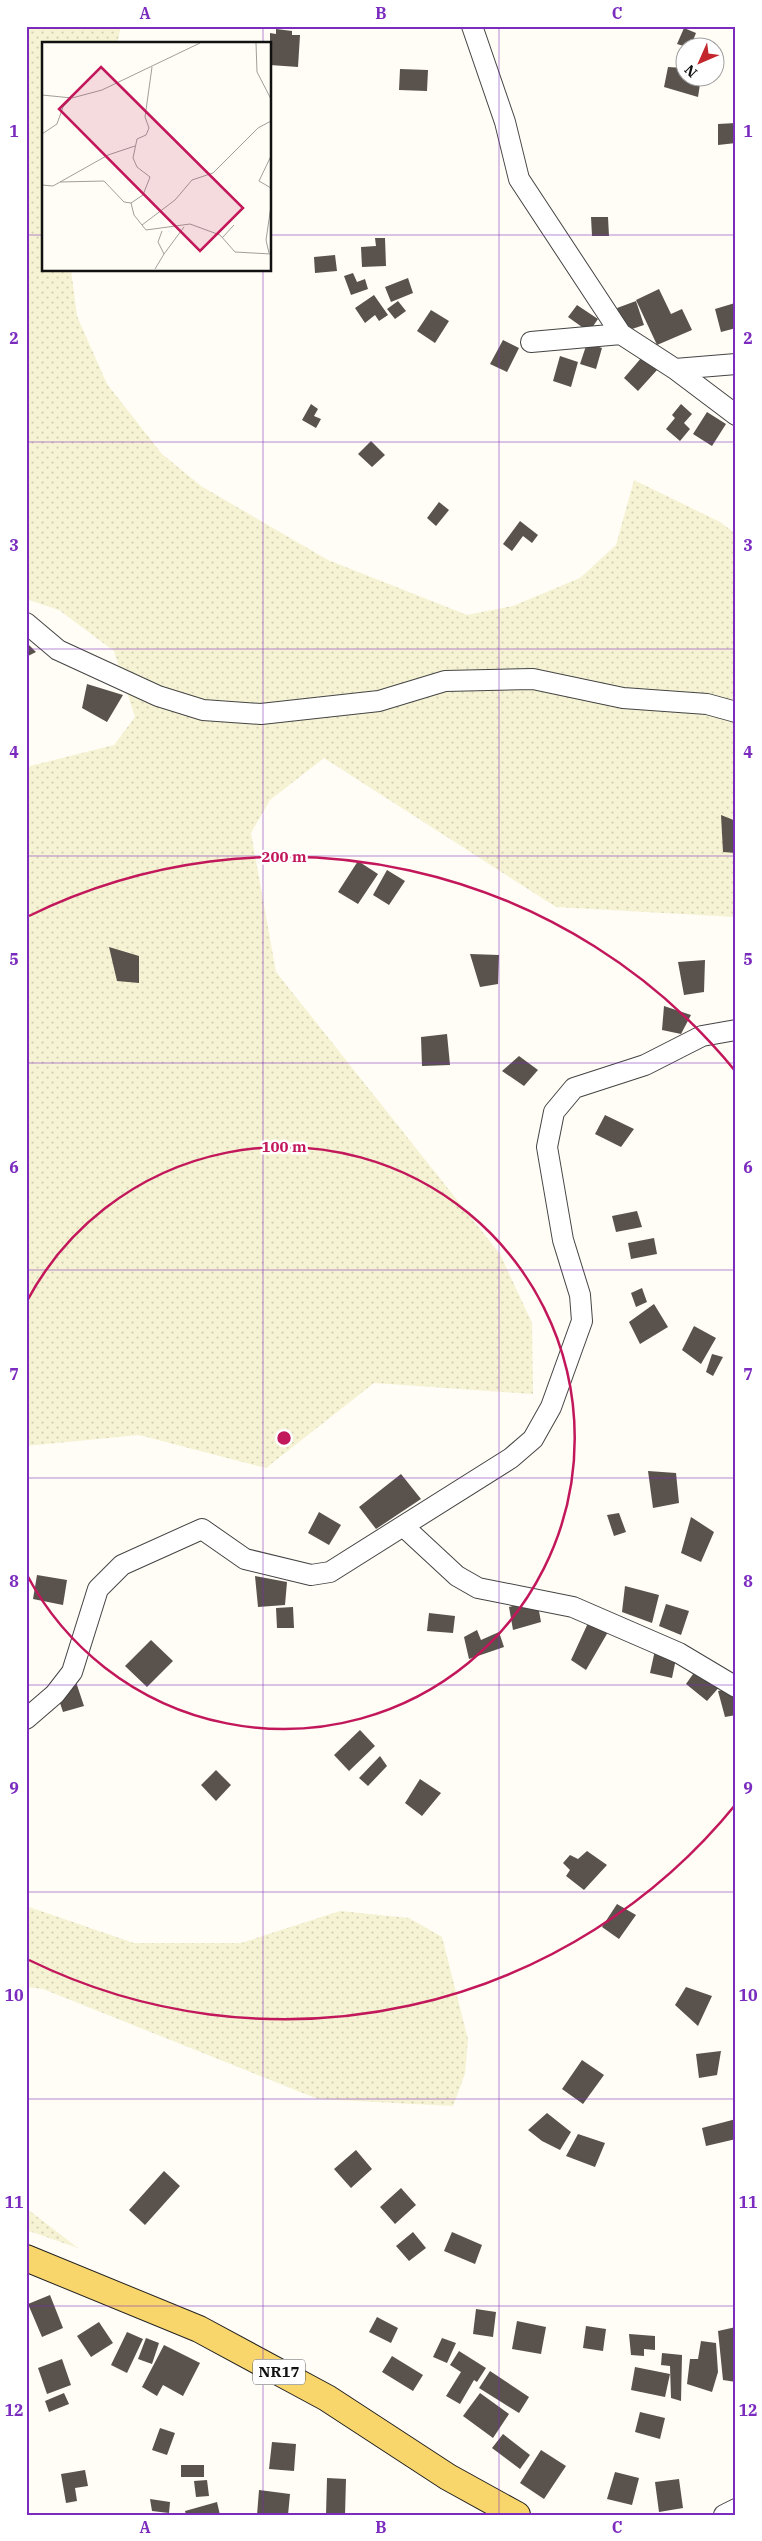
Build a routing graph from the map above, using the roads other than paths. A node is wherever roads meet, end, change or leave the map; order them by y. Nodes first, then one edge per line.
1 (472, 26) edge
2 (621, 334) junction
3 (531, 342) dead end
4 (736, 364) edge
5 (675, 369) junction
6 (736, 415) edge
7 (26, 623) edge
8 (736, 712) edge
9 (736, 1030) edge
10 (403, 1526) junction
11 (736, 1687) edge
12 (26, 1719) edge
13 (26, 2258) edge
14 (736, 2509) edge
15 (517, 2515) edge
16 (724, 2515) edge

1 - 2 street
2 - 3 street
2 - 5 street
4 - 5 street
5 - 6 street
7 - 8 street
9 - 10 street
10 - 11 street
10 - 12 street
13 - 15 main road, NR17
14 - 16 street

